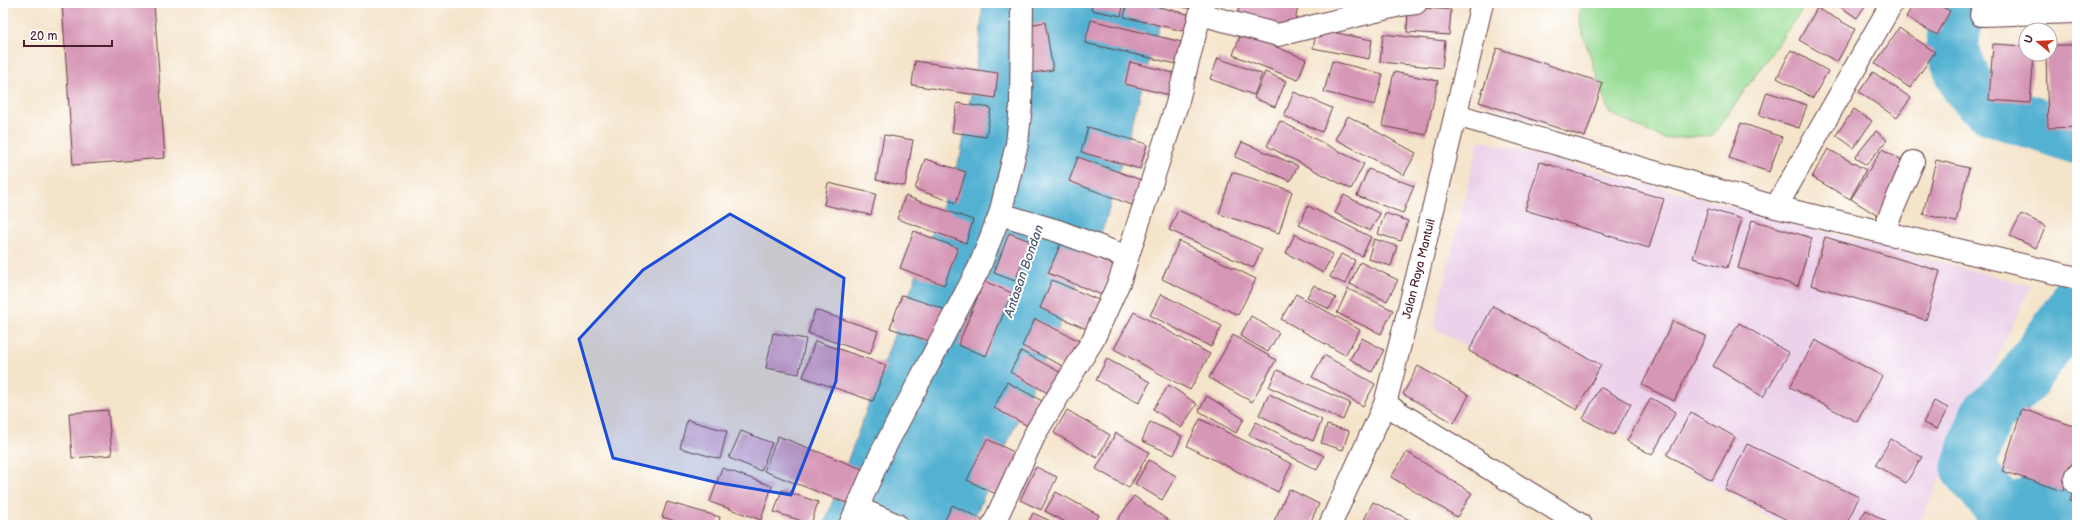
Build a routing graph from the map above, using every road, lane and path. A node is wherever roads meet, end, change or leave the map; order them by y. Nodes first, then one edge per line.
1 (1022, 3) edge
2 (1416, 3) edge
3 (1482, 3) edge
4 (1892, 3) edge
5 (1202, 9) edge
6 (2077, 12) edge
7 (1981, 15) dead end
8 (1456, 115) junction
9 (1913, 162) dead end
10 (1776, 207) junction
11 (1000, 214) junction
12 (1883, 232) junction
13 (1127, 257) junction
14 (2072, 277) edge
15 (1385, 404) junction
16 (854, 516) edge
17 (897, 525) edge
18 (993, 525) edge
19 (1330, 525) edge
20 (1582, 525) edge

1 - 11 street
2 - 5 street
3 - 8 street, Jalan Raya Mantuil
4 - 10 street
5 - 13 street
6 - 7 street
8 - 10 street
8 - 15 street, Jalan Raya Mantuil
9 - 12 street
10 - 12 street
11 - 13 street
11 - 16 street
12 - 14 street
13 - 18 street
15 - 19 street, Jalan Raya Mantuil
15 - 20 street
16 - 17 street

